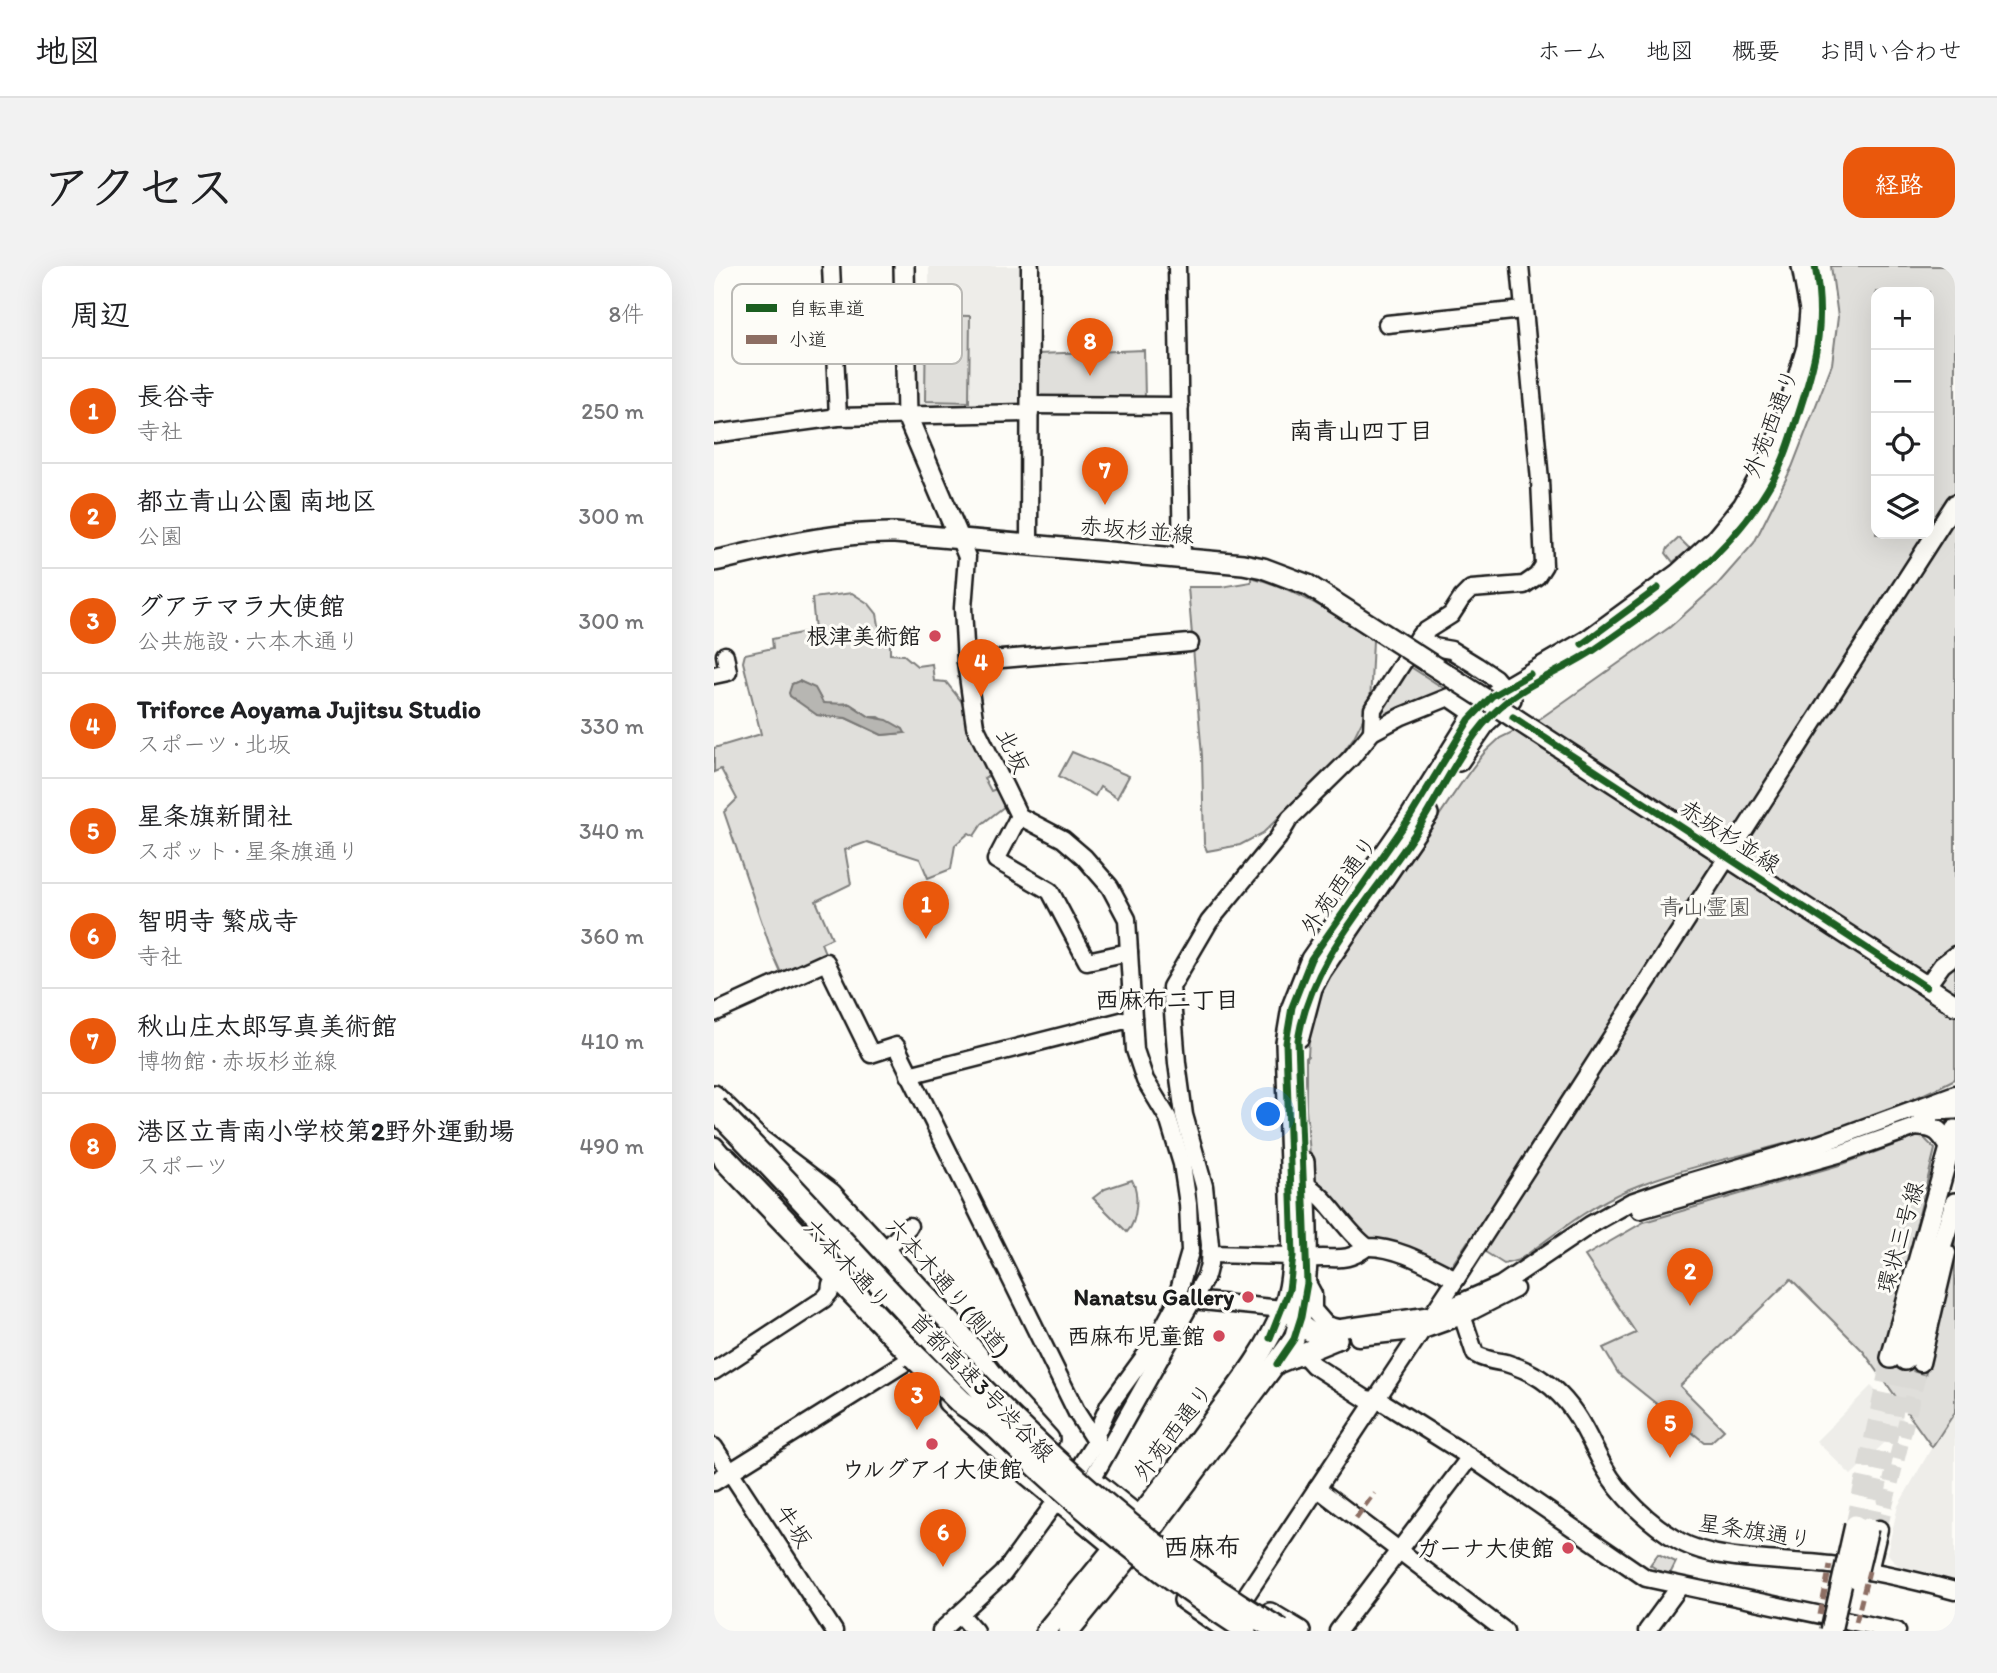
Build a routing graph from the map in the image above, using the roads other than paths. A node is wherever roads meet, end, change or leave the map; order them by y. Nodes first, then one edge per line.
1 (831, 266) edge
2 (904, 266) edge
3 (1030, 266) edge
4 (1177, 266) edge
5 (1520, 266) edge
6 (1802, 266) edge
7 (1815, 266) edge
8 (832, 284) edge
9 (904, 284) edge
10 (1523, 310) junction
11 (1387, 324) dead end
12 (836, 364) edge
13 (906, 364) edge
14 (1180, 405) junction
15 (1030, 409) junction
16 (907, 416) junction
17 (838, 417) junction
18 (714, 434) edge
19 (1955, 503) edge
20 (959, 538) junction
21 (1029, 544) junction
22 (1182, 559) junction
23 (714, 561) edge
24 (1419, 637) junction
25 (1190, 643) dead end
26 (725, 655) dead end
27 (965, 662) junction
28 (714, 675) edge
29 (1509, 701) junction
30 (1480, 718) junction
31 (1372, 732) junction
32 (1019, 816) junction
33 (1729, 858) junction
34 (1129, 952) junction
35 (1955, 955) edge
36 (1926, 987) junction
37 (1955, 1006) edge
38 (714, 1013) edge
39 (1133, 1017) junction
40 (909, 1074) junction
41 (1955, 1094) edge
42 (714, 1095) edge
43 (714, 1107) edge
44 (1955, 1111) edge
45 (714, 1116) edge
46 (1921, 1120) junction
47 (714, 1128) edge
48 (757, 1137) junction
49 (1842, 1137) junction
50 (1953, 1139) edge
51 (720, 1153) edge
52 (1305, 1184) junction
53 (818, 1205) junction
54 (1955, 1205) edge
55 (909, 1226) dead end
56 (1367, 1247) junction
57 (885, 1250) junction
58 (1210, 1254) junction
59 (1300, 1258) junction
60 (1456, 1279) junction
61 (831, 1284) junction
62 (1293, 1294) junction
63 (1184, 1306) junction
64 (1461, 1310) junction
65 (1432, 1314) junction
66 (1423, 1330) junction
67 (1301, 1332) junction
68 (1337, 1334) junction
69 (906, 1362) junction
70 (1277, 1364) junction
71 (714, 1371) edge
72 (1234, 1391) junction
73 (1375, 1401) junction
74 (1003, 1431) junction
75 (714, 1447) edge
76 (1102, 1447) junction
77 (1470, 1457) junction
78 (1056, 1463) junction
79 (730, 1471) junction
80 (1086, 1473) junction
81 (714, 1482) edge
82 (1317, 1488) junction
83 (1057, 1500) junction
84 (1867, 1528) junction
85 (1134, 1538) junction
86 (1398, 1549) junction
87 (1869, 1571) junction
88 (1680, 1587) junction
89 (1955, 1591) edge
90 (960, 1614) junction
91 (1252, 1614) edge
92 (1825, 1626) edge
93 (1224, 1630) edge
94 (834, 1631) edge
95 (941, 1631) edge
96 (975, 1631) edge
97 (1046, 1631) edge
98 (1069, 1631) edge
99 (1246, 1631) edge
100 (1281, 1631) edge
101 (1293, 1631) edge
102 (1300, 1631) edge
103 (1338, 1631) edge
104 (1505, 1631) edge
105 (1647, 1631) edge
106 (1844, 1631) edge
107 (1898, 1631) edge

1 - 8 street
2 - 9 main road
3 - 15 street
4 - 14 street
5 - 10 street
6 - 29 main road, 外苑西通り
7 - 29 main road, 外苑西通り
10 - 11 street
10 - 24 street
12 - 17 street
13 - 16 main road
14 - 15 street
14 - 22 street
15 - 16 street
15 - 21 street
16 - 17 street
16 - 20 main road
17 - 18 street
19 - 33 street
20 - 21 main road, 赤坂杉並線
20 - 23 main road, 赤坂杉並線
20 - 27 street, 北坂
21 - 22 main road, 赤坂杉並線
22 - 29 main road, 赤坂杉並線, bridge
24 - 29 street
24 - 31 street
25 - 27 street
26 - 28 street
27 - 32 street, 北坂
29 - 30 main road, 外苑西通り
29 - 33 main road, 赤坂杉並線
30 - 31 street
30 - 52 main road, 外苑西通り
30 - 59 main road, 外苑西通り
31 - 58 street
32 - 34 street
32 - 34 street
33 - 36 main road, 赤坂杉並線
33 - 60 street
34 - 39 street
35 - 36 street
36 - 37 main road, 赤坂杉並線
38 - 40 street
39 - 40 street
39 - 63 street
40 - 76 street
41 - 49 street
42 - 48 main road, 六本木通り(側道)
43 - 78 highway, 首都高速3号渋谷線, bridge
44 - 46 main road
45 - 53 main road
46 - 49 street
46 - 50 main road
46 - 64 street
47 - 74 highway, 首都高速3号渋谷線, bridge
48 - 53 highway
48 - 57 main road, 六本木通り(側道)
49 - 64 street
50 - 54 main road, 環状三号線
51 - 61 main road, 六本木通り
51 - 74 highway, bridge
51 - 99 main road, 六本木通り, bridge
52 - 56 street
52 - 59 main road, 外苑西通り
53 - 78 highway, bridge
53 - 91 main road, bridge
55 - 57 street
56 - 59 street
56 - 60 street
57 - 80 main road, 六本木通り(側道)
58 - 59 street
58 - 63 street
59 - 62 main road, 外苑西通り
60 - 64 street
60 - 65 street
61 - 69 main road, 六本木通り
61 - 71 street
62 - 63 street
62 - 67 main road, 外苑西通り
62 - 68 street
62 - 72 main road, 外苑西通り
63 - 76 street
64 - 65 street
64 - 66 street
64 - 87 street, 星条旗通り
65 - 66 street
65 - 68 street
66 - 68 street
66 - 73 street
67 - 68 main road
67 - 70 main road, 外苑西通り
67 - 72 street
68 - 70 main road
69 - 79 street
69 - 83 main road, 六本木通り
70 - 73 street
70 - 85 main road, 外苑西通り
72 - 85 main road, 外苑西通り
73 - 77 street
73 - 82 street
74 - 91 highway, 首都高速3号渋谷線, bridge
75 - 79 street, 牛坂
76 - 80 street
77 - 86 street
77 - 88 street
78 - 100 highway, 首都高速3号渋谷線, bridge
79 - 81 street
79 - 94 street, 牛坂
80 - 85 main road, 六本木通り
82 - 86 street
82 - 91 street
83 - 85 main road, 六本木通り
83 - 90 street
84 - 87 street
84 - 92 main road, bridge
84 - 106 main road, bridge
85 - 91 main road, 六本木通り
85 - 93 main road, 六本木通り
85 - 97 main road, 外苑西通り
85 - 98 main road, 外苑西通り
86 - 103 street
86 - 104 street
87 - 89 street
88 - 92 street
88 - 105 street
90 - 95 street
90 - 96 street
91 - 101 main road
91 - 102 main road, 六本木通り
92 - 107 street

